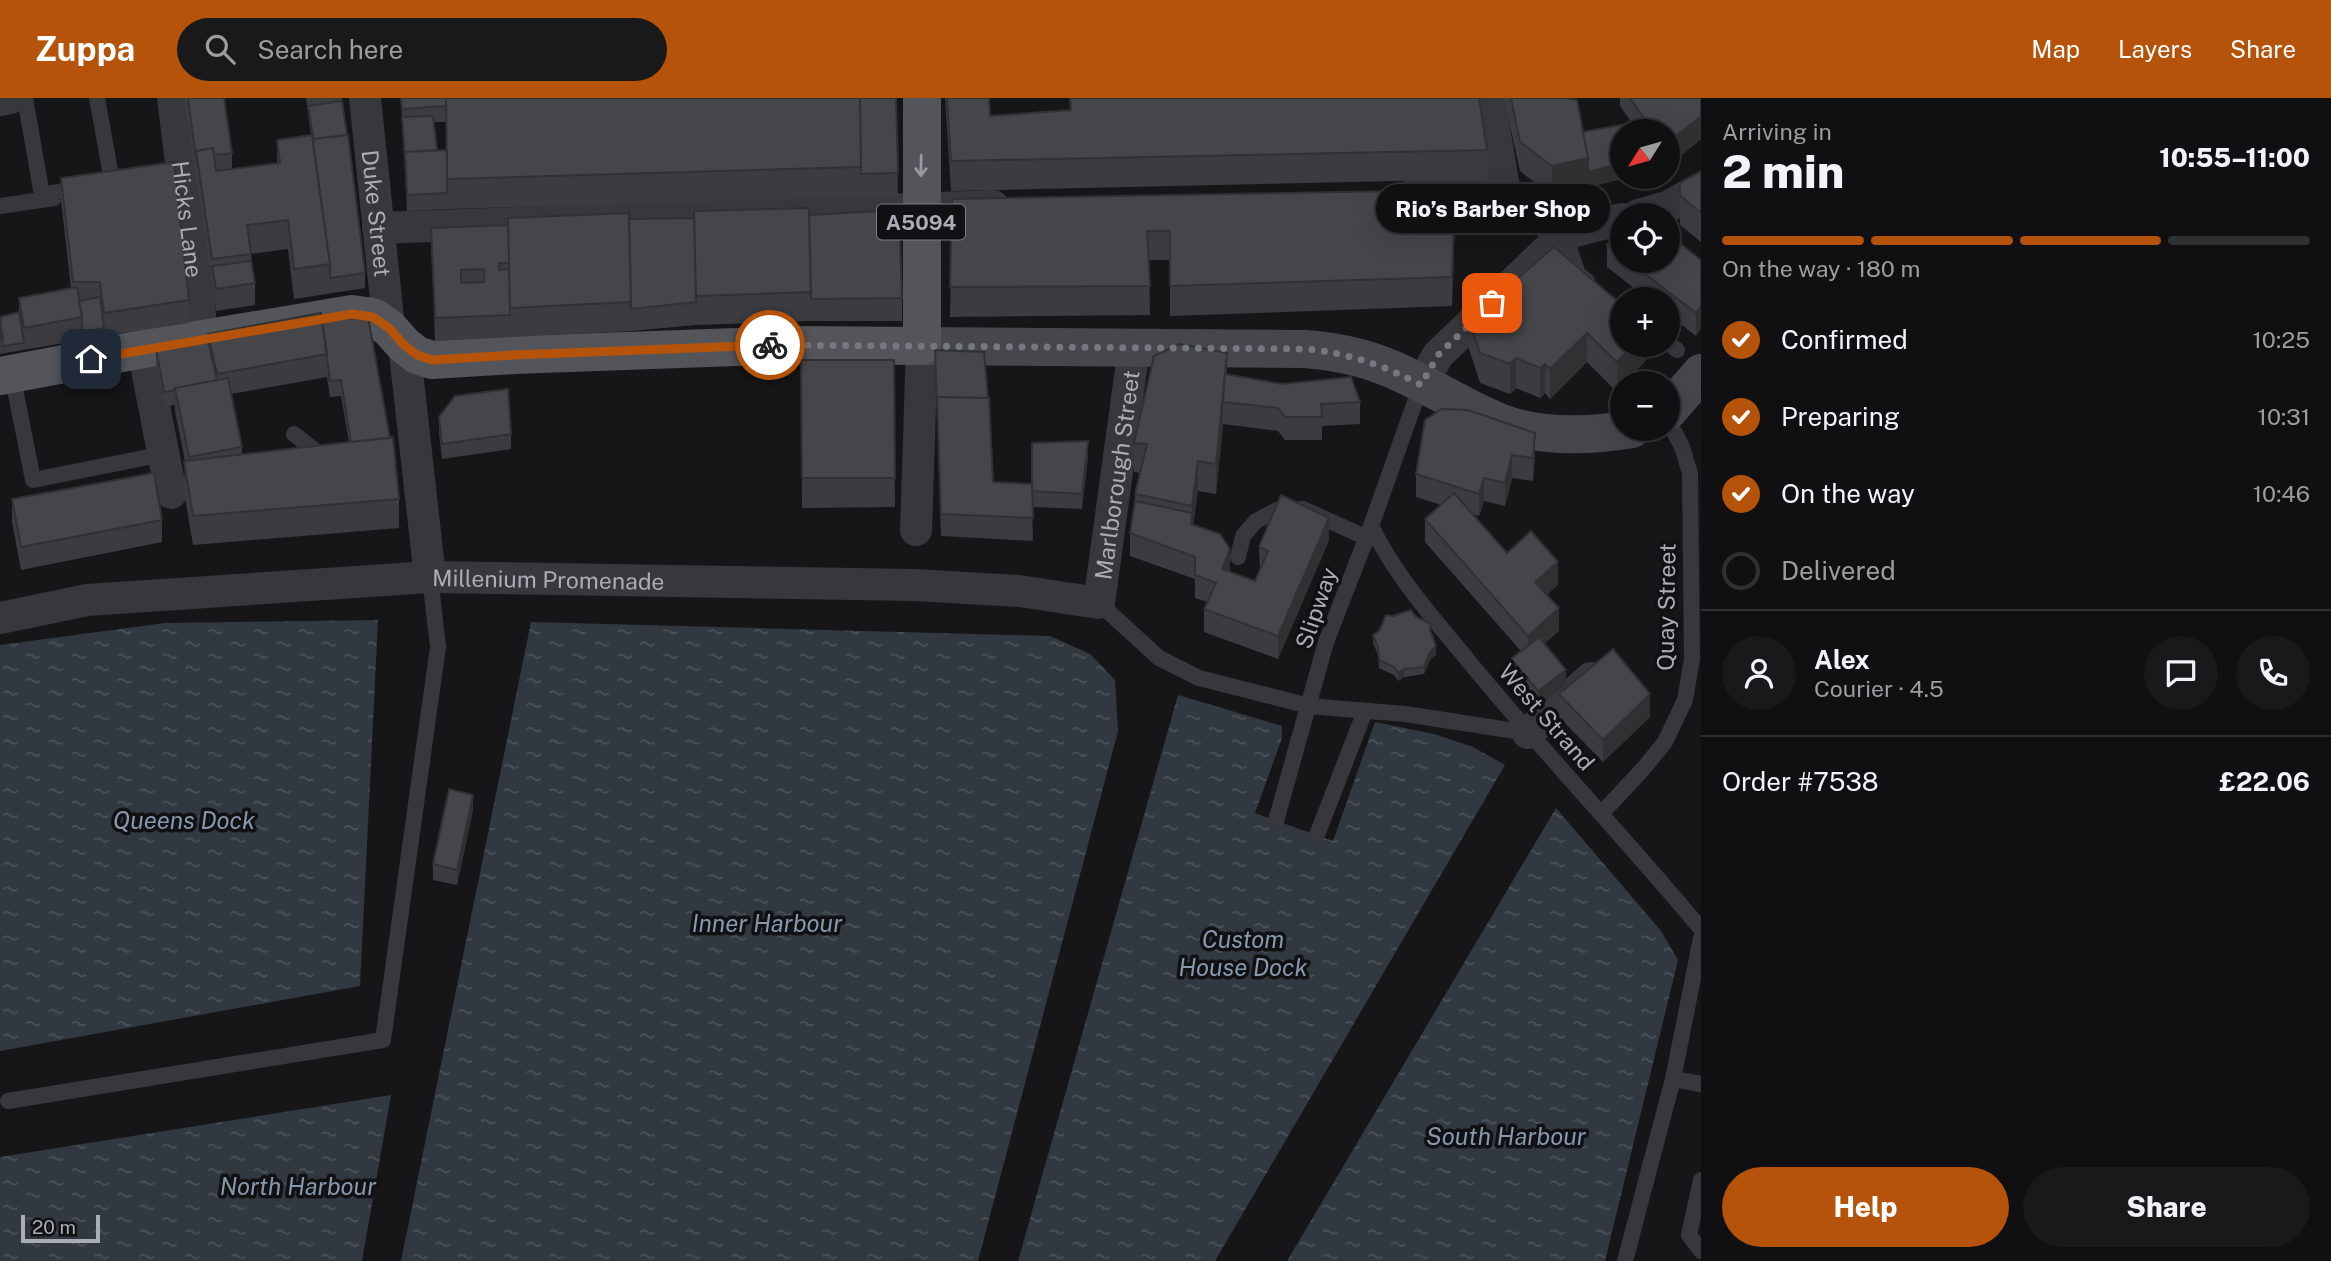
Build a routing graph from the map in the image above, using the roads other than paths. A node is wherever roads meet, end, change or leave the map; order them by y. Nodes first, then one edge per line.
1 (10, 98) edge
2 (25, 98) edge
3 (97, 98) edge
4 (173, 98) edge
5 (365, 98) edge
6 (922, 98) edge
7 (1489, 98) edge
8 (0, 100) edge
9 (130, 188) edge
10 (1701, 188) edge
11 (1505, 194) junction
12 (1387, 196) edge
13 (1674, 203) edge
14 (0, 205) edge
15 (1017, 205) edge
16 (921, 207) junction
17 (1610, 222) edge
18 (378, 228) junction
19 (1564, 234) junction
20 (1596, 288) edge
21 (202, 340) junction
22 (408, 344) junction
23 (922, 346) junction
24 (1134, 348) junction
25 (143, 349) junction
26 (6, 375) edge
27 (1421, 385) junction
28 (1610, 433) edge
29 (294, 434) dead end
30 (1679, 441) edge
31 (346, 451) edge
32 (164, 454) junction
33 (171, 493) dead end
34 (916, 530) dead end
35 (1368, 532) junction
36 (1695, 547) edge
37 (1238, 556) dead end
38 (430, 577) junction
39 (1099, 603) junction
40 (0, 618) edge
41 (1608, 663) edge
42 (1309, 706) junction
43 (1365, 711) junction
44 (1528, 733) junction
45 (1602, 813) junction
46 (1276, 821) dead end
47 (1317, 835) dead end
48 (1701, 929) edge
49 (1701, 938) edge
50 (1673, 1079) junction
51 (1701, 1084) edge
52 (8, 1101) dead end
53 (1701, 1180) edge
54 (1701, 1251) edge
55 (1625, 1261) edge

1 - 8 street
2 - 3 lane
4 - 21 street, Hicks Lane
5 - 18 street, Duke Street
6 -> 16 main road, A5094
7 - 11 street
9 - 14 lane
10 - 13 street
11 - 12 street
11 - 19 street
15 - 16 street
16 - 18 street
16 - 23 main road, A5094
17 - 19 street
18 - 22 street, Duke Street
19 - 20 lane
19 - 27 street
21 - 22 main road
21 - 25 main road
22 - 23 main road
22 - 38 street, Duke Street
23 - 24 main road
23 - 34 street
24 - 27 main road
24 - 39 street, Marlborough Street
25 - 26 main road
25 - 32 street
26 - 32 lane
27 - 28 main road
27 - 35 lane, Slipway
29 - 31 lane
30 - 36 lane, Quay Street
32 - 33 street
35 - 37 lane
35 - 42 lane, Slipway
35 - 44 lane, West Strand
36 - 45 lane, Quay Street
38 - 39 street, Millenium Promenade
38 - 40 street, Millenium Promenade
38 - 52 lane
39 - 42 lane
41 - 44 street
42 - 43 lane
42 - 46 lane, Slipway
43 - 44 lane
43 - 47 lane
44 - 45 lane, West Strand
45 - 48 lane, West Strand
49 - 50 lane
50 - 51 lane
50 - 55 lane
53 - 54 lane

